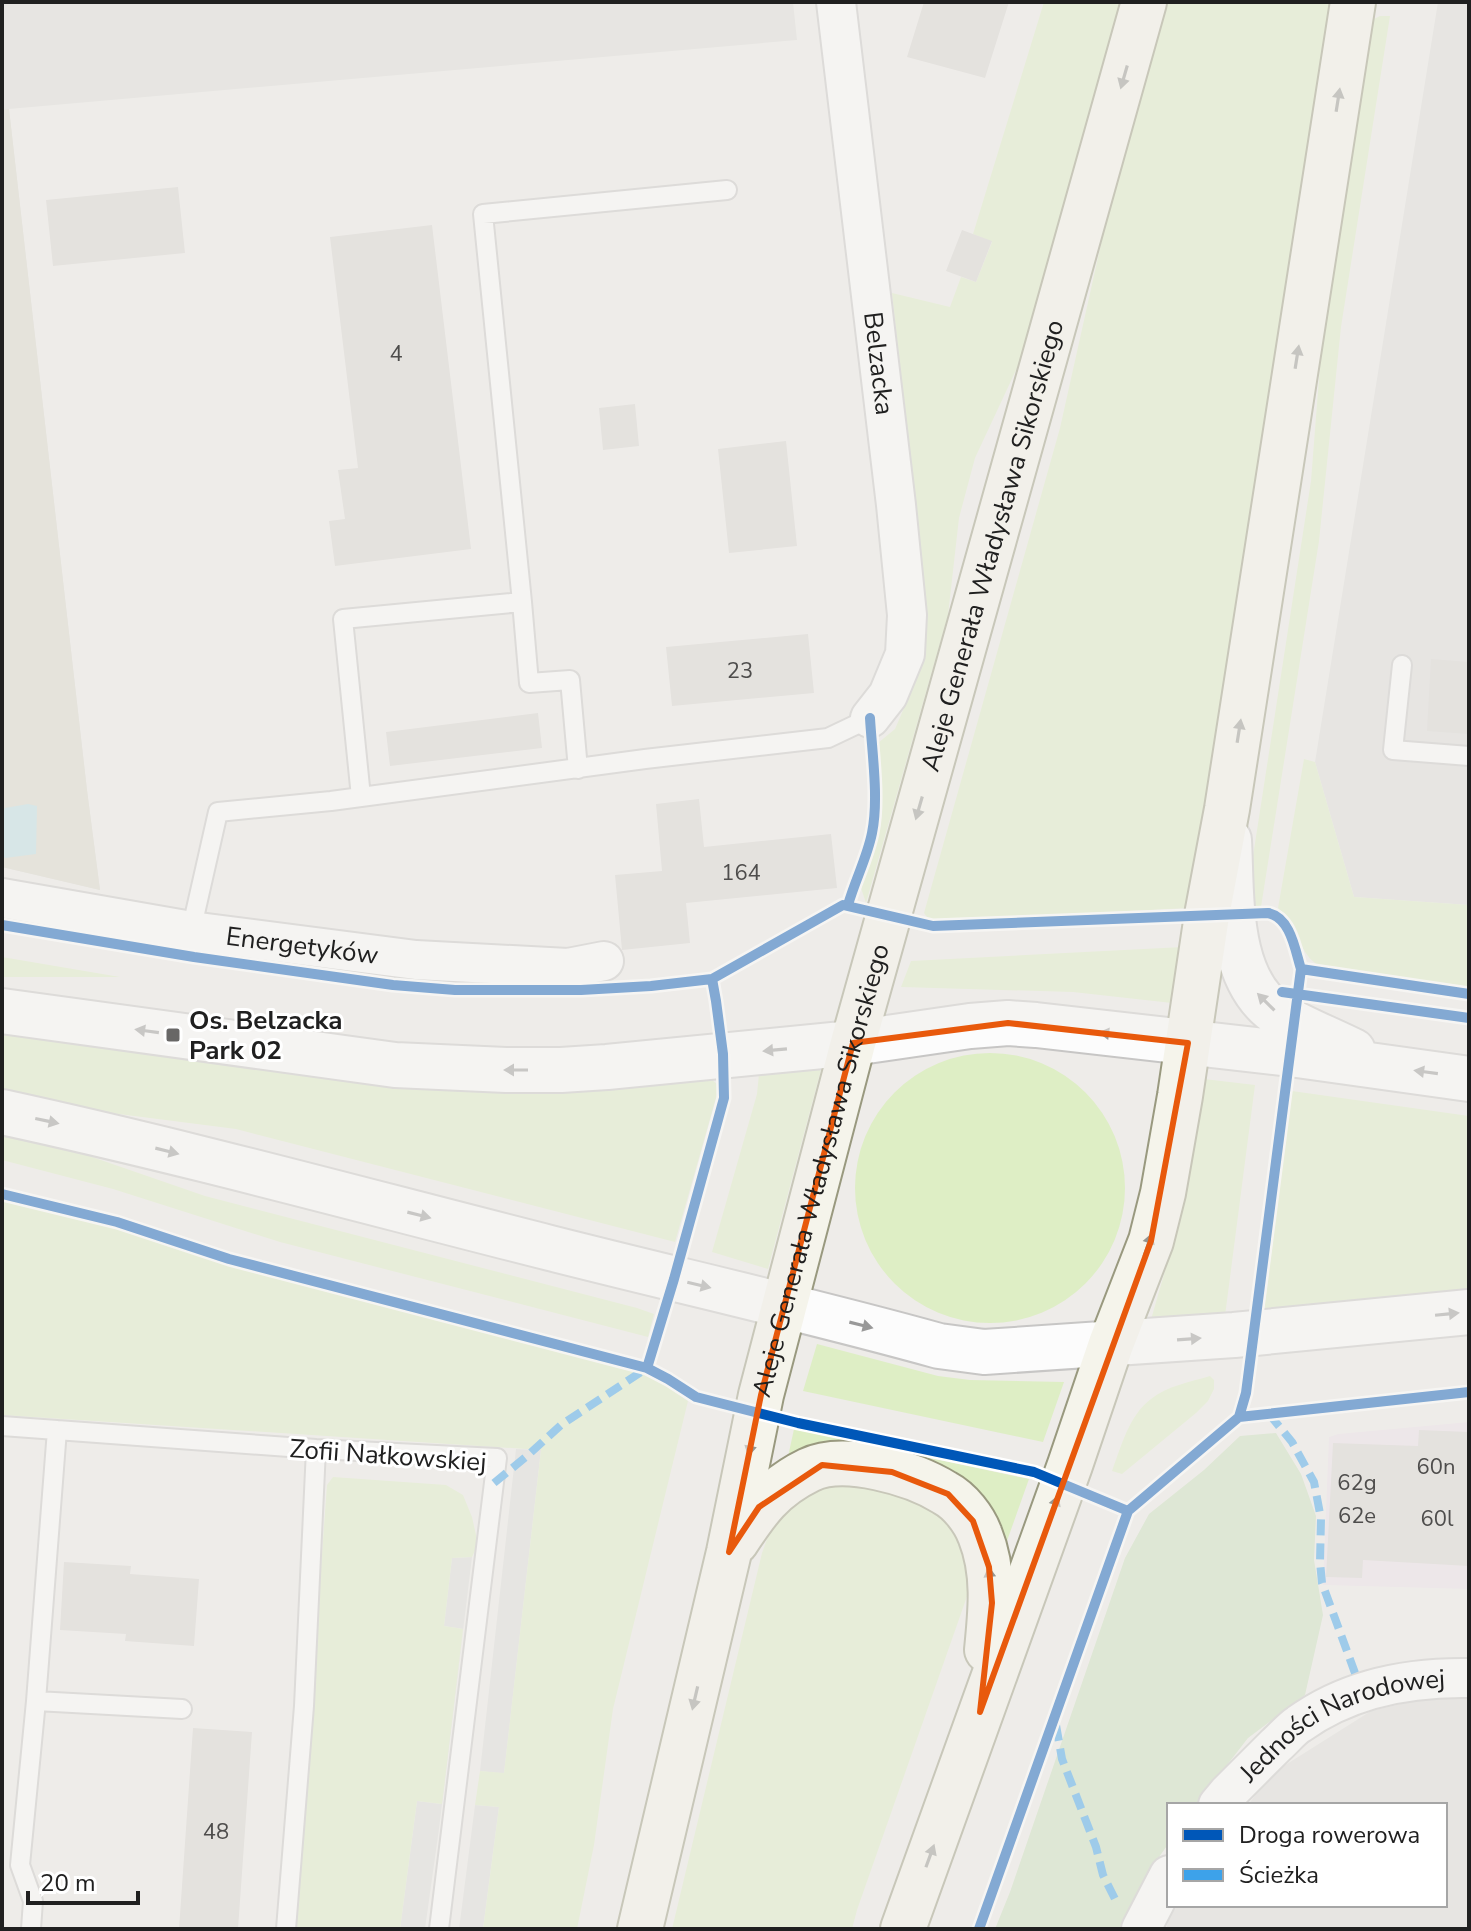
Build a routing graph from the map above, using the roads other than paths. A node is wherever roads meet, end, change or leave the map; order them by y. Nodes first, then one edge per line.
1 (836, 2) edge
2 (1144, 2) edge
3 (1353, 2) edge
4 (727, 190) dead end
5 (522, 602) junction
6 (1402, 665) dead end
7 (870, 718) joint
8 (1469, 756) edge
9 (578, 769) junction
10 (361, 797) junction
11 (1227, 809) junction
12 (2, 898) edge
13 (191, 931) junction
14 (604, 961) dead end
15 (2, 1011) edge
16 (853, 1043) junction
17 (1188, 1043) junction
18 (1384, 1066) junction
19 (1469, 1079) edge
20 (2, 1112) edge
21 (785, 1306) junction
22 (1469, 1312) edge
23 (1111, 1344) junction
24 (2, 1426) edge
25 (57, 1430) junction
26 (316, 1449) junction
27 (729, 1552) junction
28 (1469, 1678) edge
29 (36, 1701) junction
30 (182, 1709) dead end
31 (980, 1712) junction
32 (1223, 1799) edge
33 (1167, 1879) edge
34 (31, 1929) edge
35 (286, 1929) edge
36 (439, 1929) edge
37 (640, 1929) edge
38 (903, 1929) edge
39 (1141, 1929) edge

1 - 7 street, Belzacka
2 -> 16 main road, Aleje Generała Władysława Sikorskiego
11 -> 3 main road
4 - 5 lane
5 - 9 lane
5 - 10 lane
6 - 8 lane
7 - 9 lane
9 - 10 lane
10 - 13 lane
11 - 17 main road
18 -> 11 street
12 - 13 street, Energetyków
13 - 14 street, Energetyków
16 -> 15 street
17 -> 16 street
16 - 21 main road, Aleje Generała Władysława Sikorskiego
17 - 18 street
23 -> 17 main road
19 -> 18 street
20 -> 21 street
21 -> 23 street
21 -> 27 main road, Aleje Generała Władysława Sikorskiego
23 -> 22 street
31 -> 23 main road
24 - 25 lane, Zofii Nałkowskiej
25 - 26 lane, Zofii Nałkowskiej
25 - 29 lane
26 - 35 lane
26 - 36 lane, Zofii Nałkowskiej
31 -> 27 main road
27 -> 37 main road, Aleje Generała Władysława Sikorskiego
28 - 32 street, Jedności Narodowej
29 - 30 lane
29 - 34 lane
38 -> 31 main road
33 - 39 street

